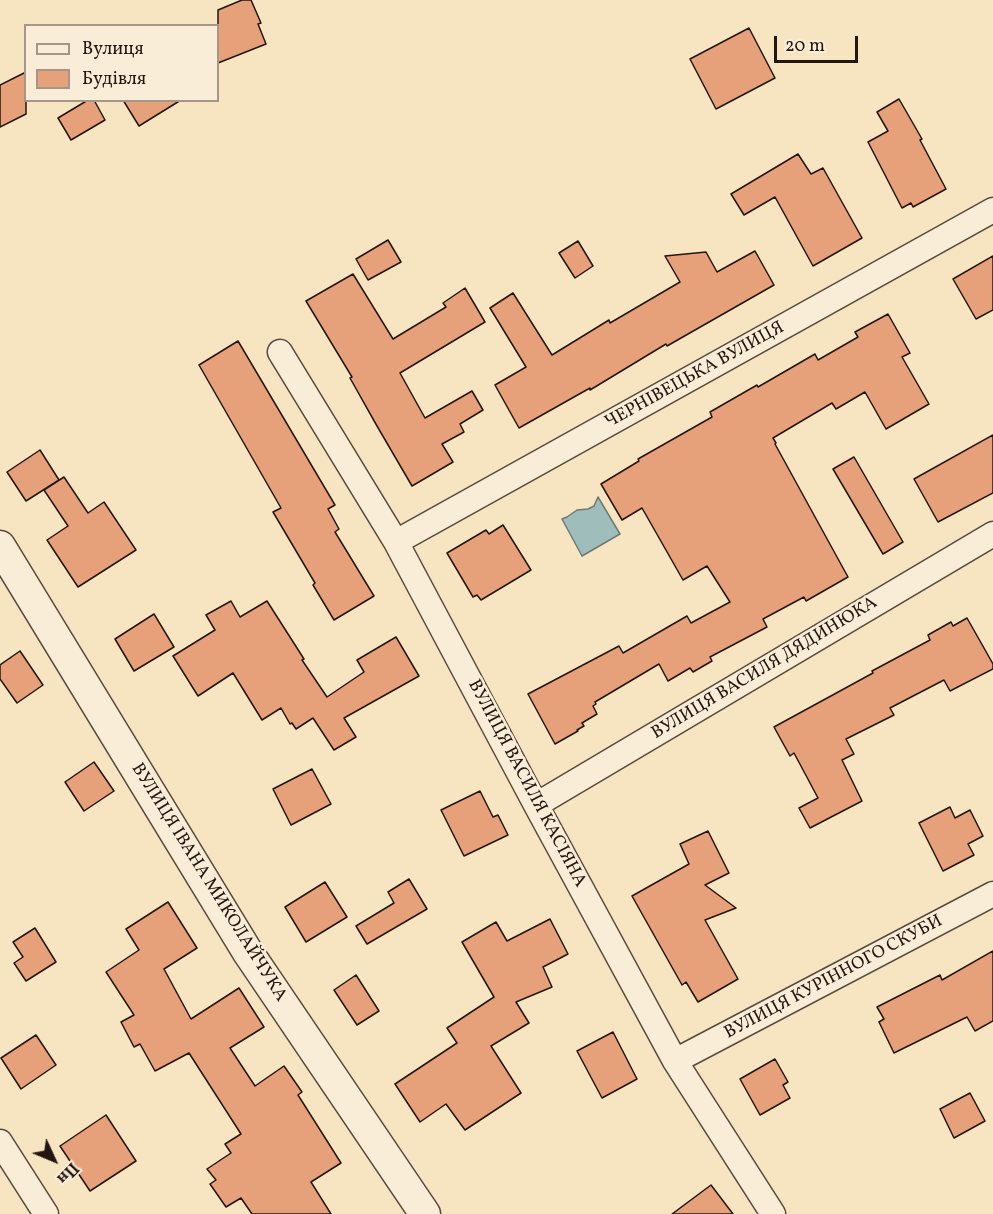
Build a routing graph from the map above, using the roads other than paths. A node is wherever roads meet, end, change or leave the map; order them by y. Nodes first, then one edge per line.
1 (993, 210) edge
2 (280, 352) dead end
3 (993, 534) edge
4 (396, 542) junction
5 (0, 546) edge
6 (536, 805) junction
7 (993, 894) edge
8 (675, 1061) junction
9 (0, 1142) edge
10 (46, 1214) edge
11 (425, 1214) edge
12 (773, 1214) edge

1 - 4 street, ЧЕРНІВЕЦЬКА ВУЛИЦЯ
2 - 4 street, ВУЛИЦЯ ВАСИЛЯ КАСІЯНА
3 - 6 street, ВУЛИЦЯ ВАСИЛЯ ДЯДИНЮКА
4 - 6 street, ВУЛИЦЯ ВАСИЛЯ КАСІЯНА
5 - 11 street, ВУЛИЦЯ ІВАНА МИКОЛАЙЧУКА
6 - 8 street, ВУЛИЦЯ ВАСИЛЯ КАСІЯНА
7 - 8 street, ВУЛИЦЯ КУРІННОГО СКУБИ
8 - 12 street, ВУЛИЦЯ ВАСИЛЯ КАСІЯНА
9 - 10 street

